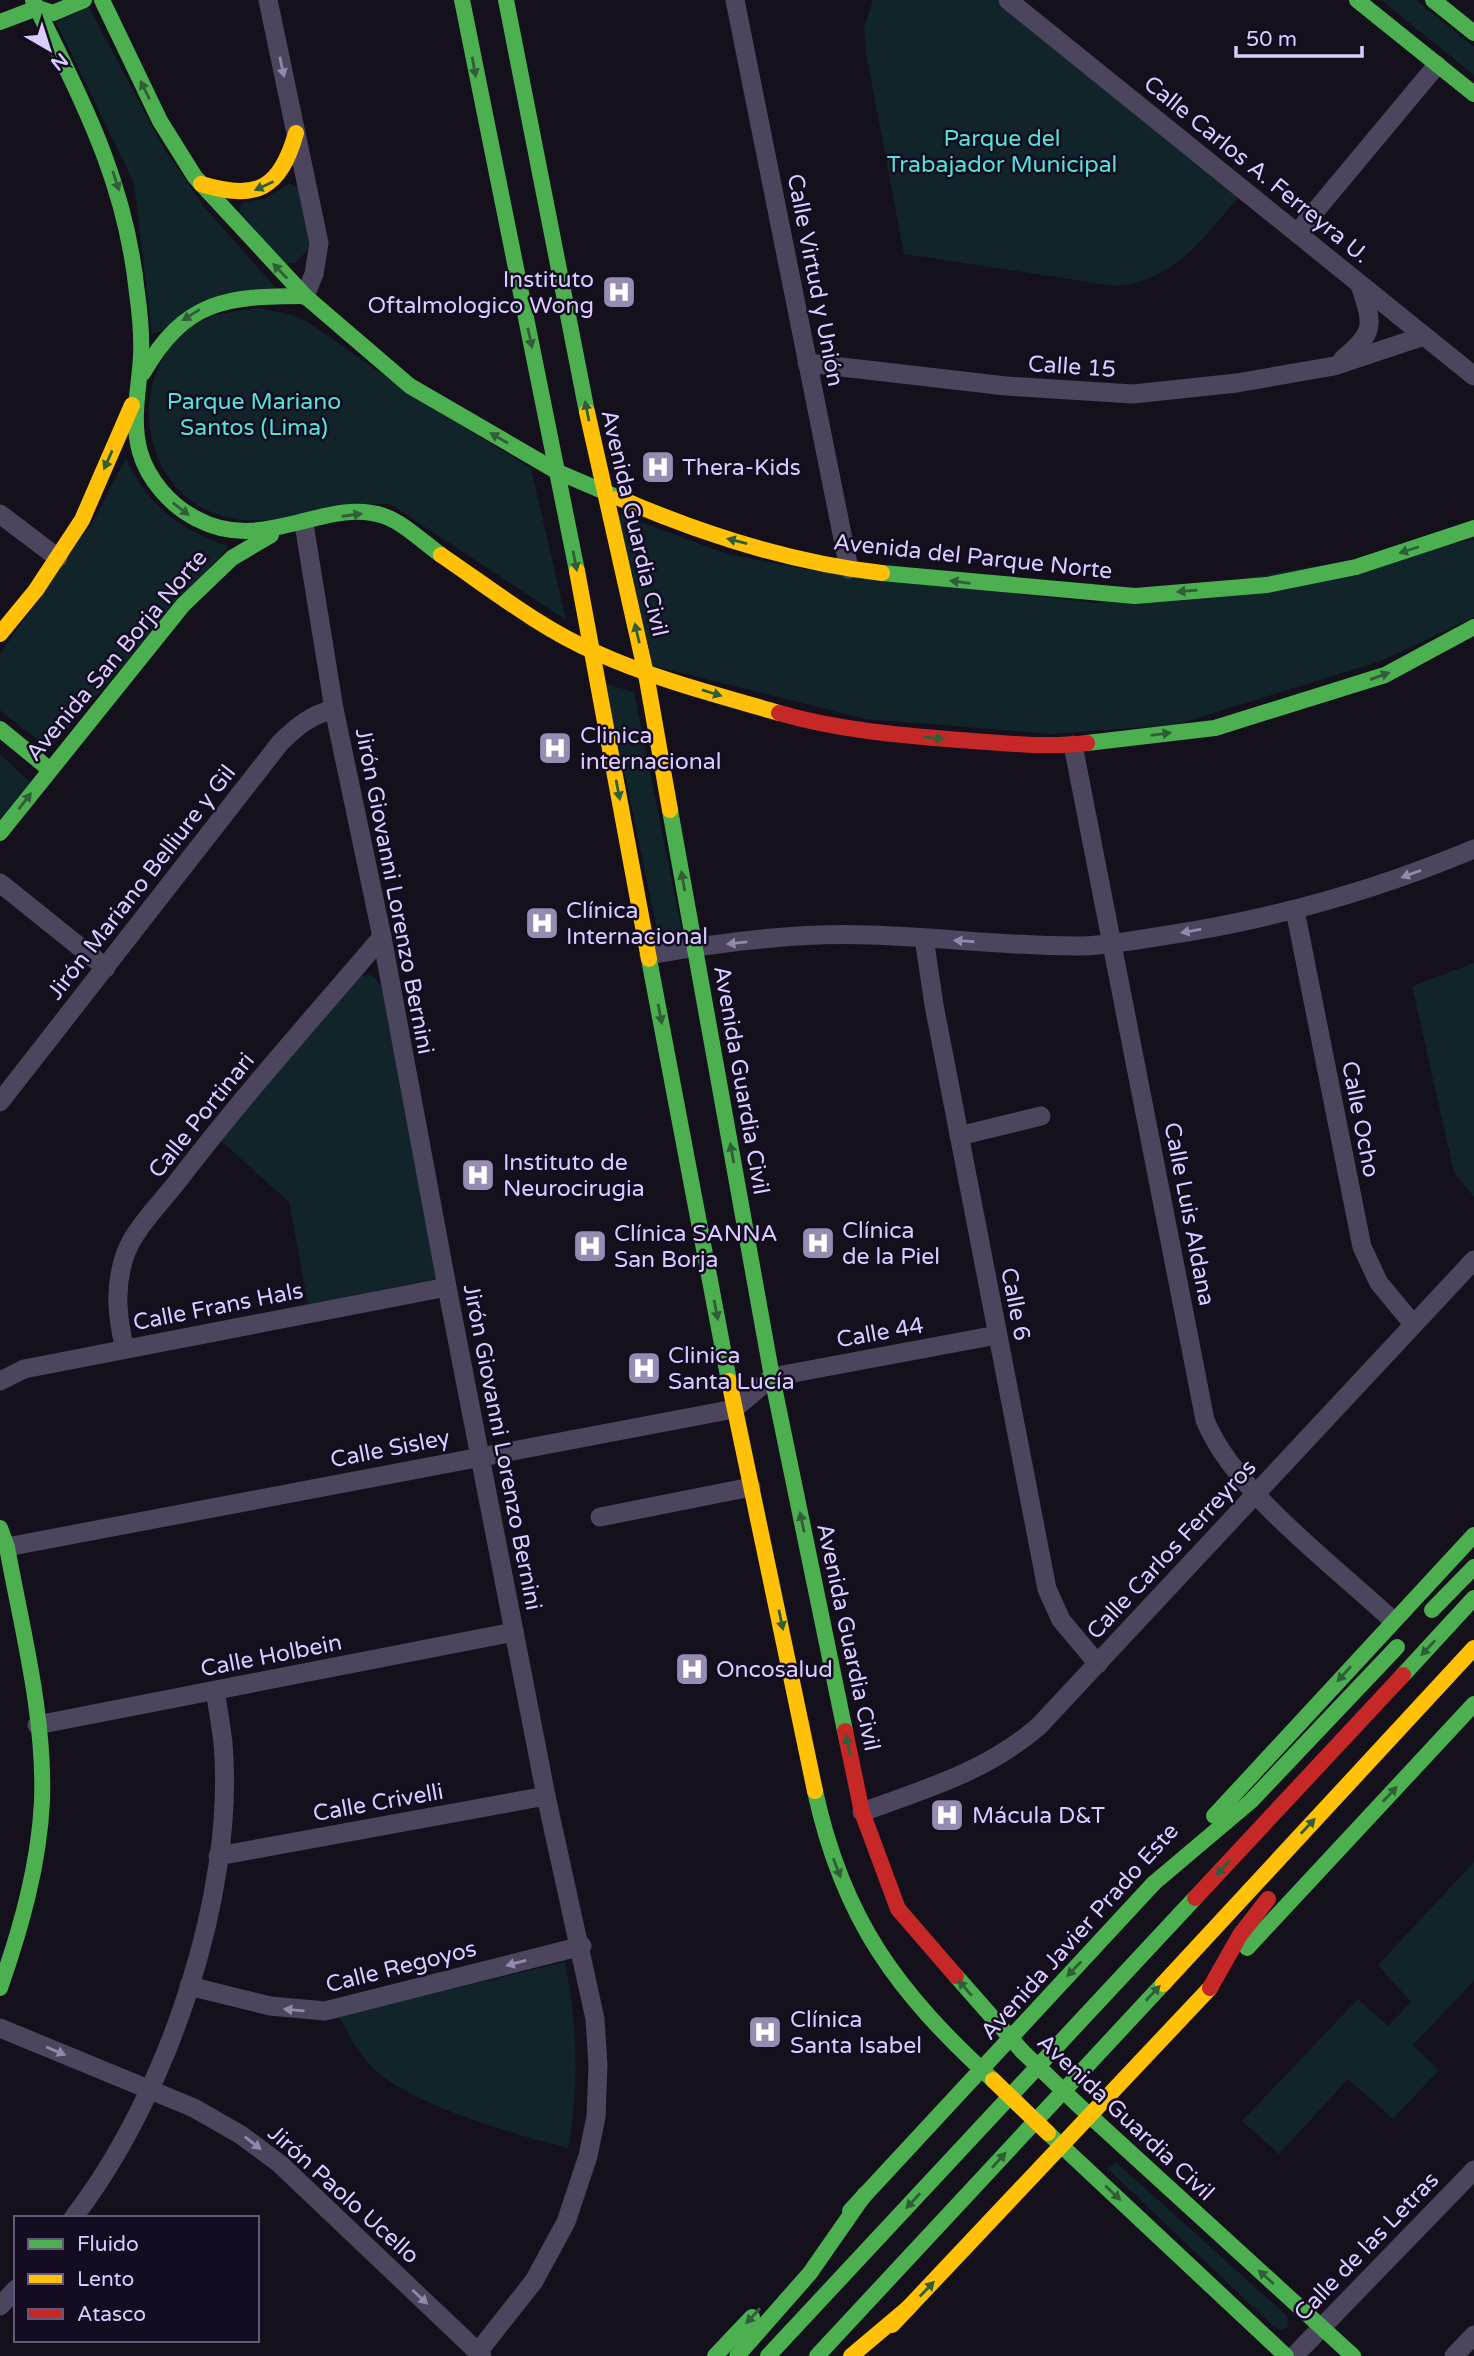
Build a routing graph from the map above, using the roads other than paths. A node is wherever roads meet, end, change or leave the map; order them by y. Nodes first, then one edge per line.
1 (84, 0) edge
2 (102, 0) edge
3 (268, 0) edge
4 (463, 0) edge
5 (506, 0) edge
6 (735, 0) edge
7 (1009, 0) edge
8 (1357, 0) edge
9 (1433, 0) edge
10 (36, 3) edge
11 (0, 22) edge
12 (1474, 33) edge
13 (1437, 65) junction
14 (1474, 94) edge
15 (296, 133) junction
16 (201, 184) junction
17 (1297, 233) junction
18 (1360, 285) junction
19 (304, 296) junction
20 (1424, 336) junction
21 (807, 363) junction
22 (1334, 366) junction
23 (1474, 376) edge
24 (137, 390) junction
25 (558, 472) junction
26 (603, 493) junction
27 (0, 514) edge
28 (294, 527) junction
29 (1474, 528) edge
30 (58, 558) junction
31 (849, 569) junction
32 (1474, 627) edge
33 (0, 634) edge
34 (592, 651) junction
35 (646, 674) junction
36 (334, 709) junction
37 (0, 729) edge
38 (1073, 745) junction
39 (49, 769) junction
40 (0, 833) edge
41 (1474, 849) edge
42 (0, 883) edge
43 (1295, 909) junction
44 (382, 937) junction
45 (924, 938) junction
46 (1111, 943) junction
47 (695, 947) junction
48 (649, 956) junction
49 (106, 968) junction
50 (0, 1102) edge
51 (1041, 1115) dead end
52 (959, 1136) junction
53 (1474, 1260) edge
54 (447, 1287) junction
55 (1413, 1324) junction
56 (996, 1335) junction
57 (125, 1349) junction
58 (772, 1377) junction
59 (0, 1381) edge
60 (734, 1409) junction
61 (480, 1456) junction
62 (751, 1487) junction
63 (1255, 1493) junction
64 (600, 1517) dead end
65 (0, 1528) edge
66 (1474, 1535) edge
67 (7, 1547) junction
68 (1474, 1567) edge
69 (1474, 1598) edge
70 (1392, 1620) junction
71 (514, 1632) junction
72 (1474, 1648) edge
73 (1098, 1664) junction
74 (834, 1676) junction
75 (804, 1681) junction
76 (215, 1690) junction
77 (1474, 1704) edge
78 (37, 1725) junction
79 (546, 1796) junction
80 (862, 1812) junction
81 (218, 1856) junction
82 (1154, 1883) junction
83 (1277, 1889) dead end
84 (582, 1946) junction
85 (189, 1986) junction
86 (1210, 1988) junction
87 (0, 1989) edge
88 (0, 2028) edge
89 (1016, 2046) junction
90 (987, 2076) junction
91 (149, 2090) junction
92 (1090, 2116) junction
93 (1063, 2146) junction
94 (1474, 2170) edge
95 (866, 2194) junction
96 (75, 2216) edge
97 (14, 2291) edge
98 (0, 2306) edge
99 (908, 2308) junction
100 (1321, 2327) junction
101 (1474, 2335) edge
102 (480, 2354) edge
103 (715, 2356) edge
104 (737, 2356) edge
105 (768, 2356) edge
106 (817, 2356) edge
107 (851, 2356) edge
108 (863, 2356) edge
109 (1286, 2356) edge
110 (1294, 2356) edge
111 (1353, 2356) edge
112 (1454, 2356) edge

1 - 10 main road
16 -> 2 main road, Avenida del Parque Norte
3 -> 15 street
4 -> 25 main road
26 -> 5 main road, Avenida Guardia Civil
6 - 21 street, Calle Virtud y Unión
7 - 17 street, Calle Carlos A. Ferreyra U.
8 - 13 main road
9 - 12 main road
10 - 11 main road
10 -> 24 main road
13 - 14 main road
13 - 17 street
15 -> 16 main road
15 - 19 street
19 -> 16 main road, Avenida del Parque Norte
17 - 18 street, Calle Carlos A. Ferreyra U.
18 - 20 street, Calle Carlos A. Ferreyra U.
18 - 22 street
19 -> 24 main road
25 -> 19 main road, Avenida del Parque Norte
20 - 22 street, Calle 15
20 - 23 street, Calle Carlos A. Ferreyra U.
21 - 22 street, Calle 15
21 - 31 street, Calle Virtud y Unión
24 -> 28 main road
24 -> 30 main road
25 - 26 main road, Avenida del Parque Norte
25 -> 34 main road
31 -> 26 main road, Avenida del Parque Norte
35 -> 26 main road, Avenida Guardia Civil
27 - 30 street
28 -> 34 main road
28 - 36 street, Jirón Giovanni Lorenzo Bernini
28 - 39 main road, Avenida San Borja Norte
29 -> 31 main road, Avenida del Parque Norte
30 - 33 main road
38 -> 32 main road
34 - 35 main road
34 -> 48 main road
35 -> 38 main road
47 -> 35 main road, Avenida Guardia Civil
36 - 44 street, Jirón Giovanni Lorenzo Bernini
36 - 49 street, Jirón Mariano Belliure y Gil
37 - 39 main road
38 - 46 street, Calle Luis Aldana
40 -> 39 main road, Avenida San Borja Norte
41 -> 43 street
42 - 49 street
43 -> 46 street
43 - 55 street, Calle Ocho
44 - 54 street, Jirón Giovanni Lorenzo Bernini
44 - 57 street, Calle Portinari
46 -> 45 street
45 -> 47 street
45 - 52 street, Calle 6
46 - 63 street, Calle Luis Aldana
47 - 48 street
58 -> 47 main road, Avenida Guardia Civil
48 -> 60 main road
49 - 50 street, Jirón Mariano Belliure y Gil
51 - 52 street
52 - 56 street, Calle 6
53 - 55 street, Calle Carlos Ferreyros
54 - 57 street, Calle Frans Hals
54 - 61 street, Jirón Giovanni Lorenzo Bernini
55 - 63 street, Calle Carlos Ferreyros
56 - 58 street, Calle 44
56 - 73 street, Calle 6
57 - 59 street, Calle Frans Hals
58 - 60 street, Calle Sisley
74 -> 58 main road, Avenida Guardia Civil
60 - 61 street, Calle Sisley
60 - 62 main road
61 - 67 street, Calle Sisley
61 - 71 street, Jirón Giovanni Lorenzo Bernini
62 - 64 street
62 -> 75 main road
63 - 70 street, Calle Luis Aldana
63 - 73 street, Calle Carlos Ferreyros
65 - 67 main road
66 - 70 main road, Avenida Javier Prado Este
67 - 78 main road
68 - 82 main road
69 -> 105 main road
70 -> 82 main road, Avenida Javier Prado Este
71 - 76 street, Calle Holbein
71 - 79 street, Jirón Giovanni Lorenzo Bernini
106 -> 72 main road
73 - 80 street, Calle Carlos Ferreyros
74 - 75 main road
80 -> 74 main road, Avenida Guardia Civil
75 -> 90 main road
76 - 78 street, Calle Holbein
76 - 81 street
86 -> 77 main road
78 - 87 main road
79 - 81 street, Calle Crivelli
79 - 84 street, Jirón Giovanni Lorenzo Bernini
89 -> 80 main road, Avenida Guardia Civil
81 - 85 street
82 -> 89 main road, Avenida Javier Prado Este
83 - 86 main road
84 -> 85 street, Calle Regoyos
84 - 102 street, Jirón Giovanni Lorenzo Bernini
85 - 91 street
86 - 92 main road
88 -> 91 street, Jirón Paolo Ucello
89 - 90 main road, Avenida Javier Prado Este
89 - 92 main road, Avenida Guardia Civil, bridge
90 - 93 main road, bridge
90 - 95 main road, Avenida Javier Prado Este
91 - 96 street
91 -> 102 street, Jirón Paolo Ucello
92 - 93 main road
100 -> 92 main road, Avenida Guardia Civil
99 -> 93 main road
93 -> 109 main road
94 - 100 street, Calle de las Letras
95 -> 103 main road, Avenida Javier Prado Este
95 - 104 main road
97 - 98 street
99 - 107 main road
99 - 108 main road
100 - 110 street, Calle de las Letras
100 - 111 main road, Avenida Guardia Civil
101 - 112 street

